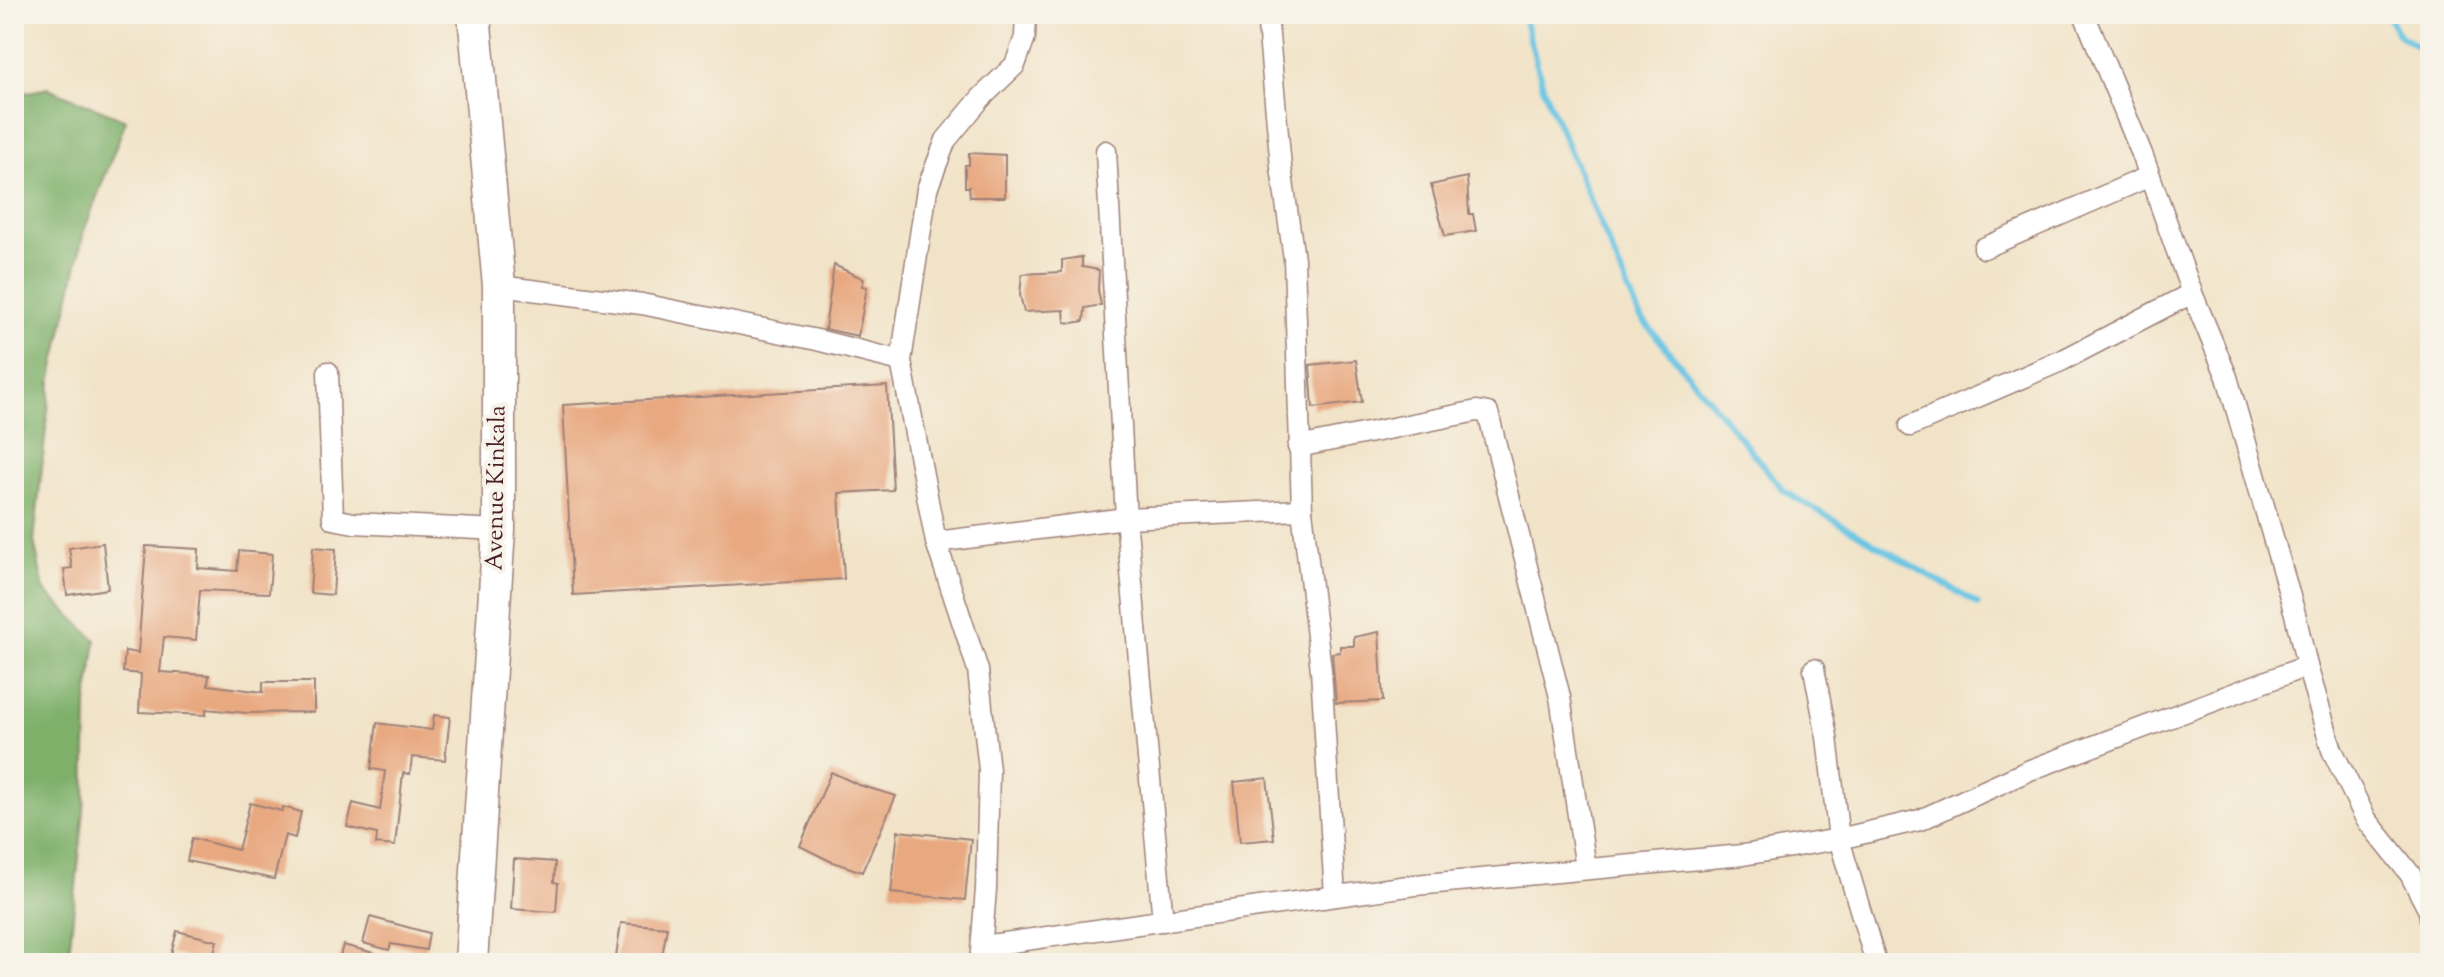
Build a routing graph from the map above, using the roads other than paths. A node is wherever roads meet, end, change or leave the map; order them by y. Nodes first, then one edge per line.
1 (474, 14) edge
2 (1026, 14) edge
3 (1267, 14) edge
4 (2084, 14) edge
5 (1106, 151) dead end
6 (2150, 176) junction
7 (1984, 248) dead end
8 (499, 286) junction
9 (2192, 293) junction
10 (901, 361) junction
11 (328, 372) dead end
12 (1910, 426) dead end
13 (1298, 447) junction
14 (1302, 510) junction
15 (1126, 518) junction
16 (499, 530) junction
17 (936, 542) junction
18 (2307, 666) junction
19 (1814, 669) dead end
20 (1839, 839) junction
21 (1586, 868) junction
22 (1335, 896) junction
23 (2430, 918) edge
24 (1163, 921) junction
25 (981, 955) edge
26 (471, 963) edge
27 (1876, 963) edge

1 - 8 main road, Avenue Kinkala
2 - 10 street
3 - 13 street
4 - 6 street
5 - 15 street
6 - 7 street
6 - 9 street
8 - 10 street
8 - 16 main road, Avenue Kinkala
9 - 12 street
9 - 18 street
10 - 17 street
11 - 16 street
13 - 14 street
13 - 21 street
14 - 15 street
14 - 22 street
15 - 17 street
15 - 24 street
16 - 26 main road, Avenue Kinkala
17 - 25 street
18 - 20 street
18 - 23 street
19 - 20 street
20 - 21 street
20 - 27 street
21 - 22 street
22 - 24 street
24 - 25 street

